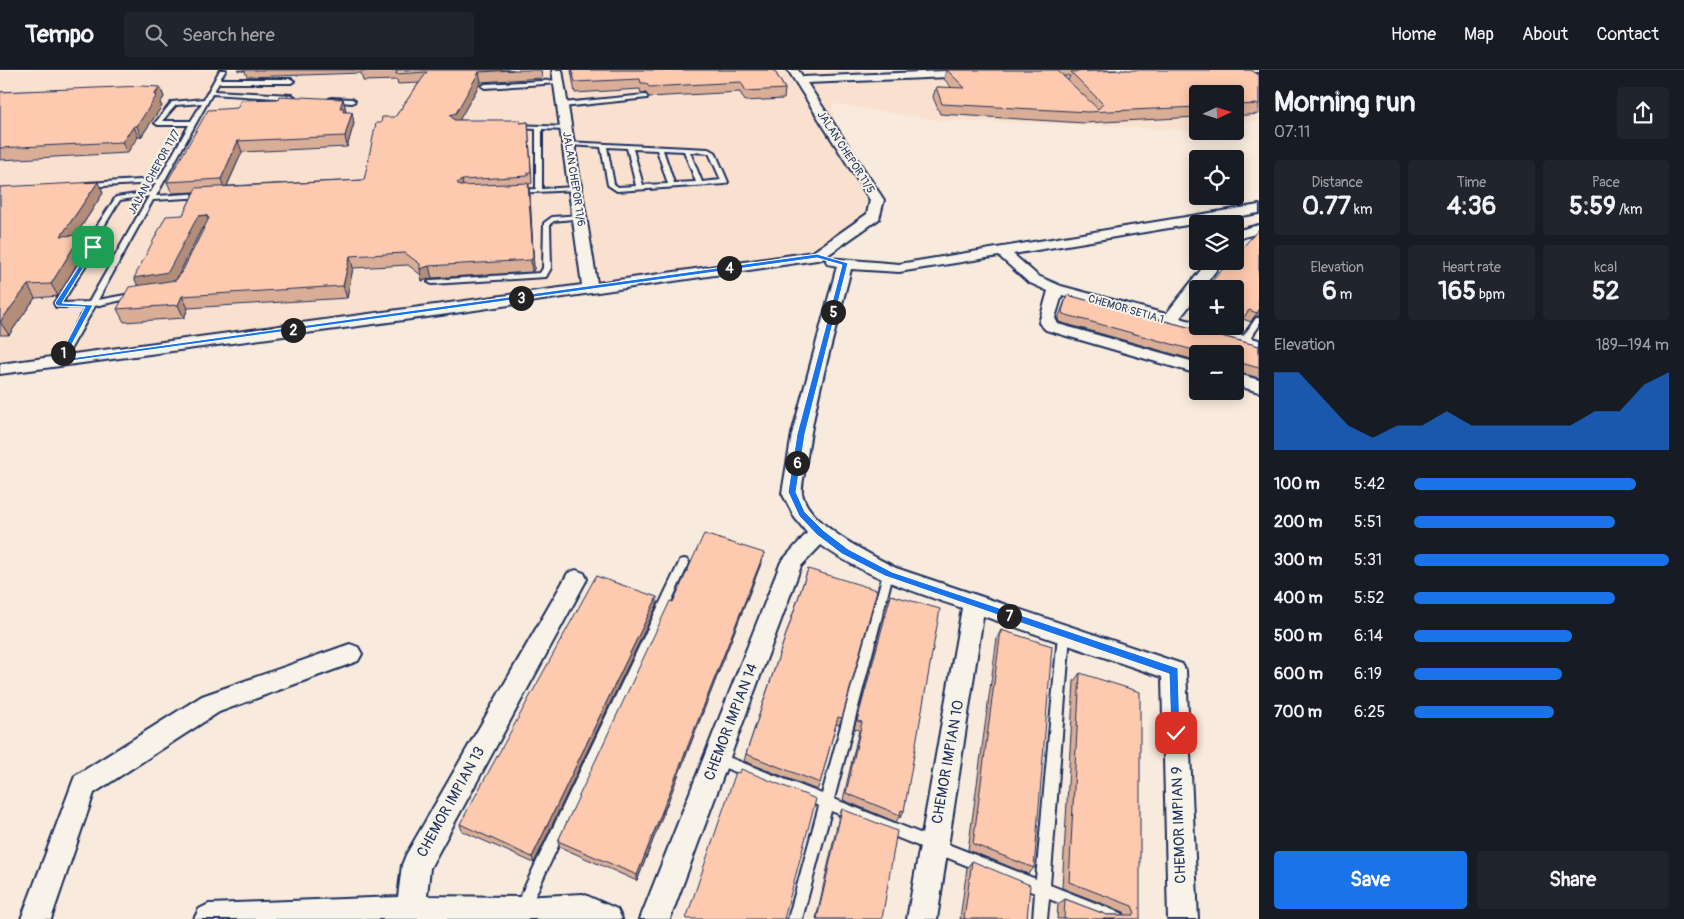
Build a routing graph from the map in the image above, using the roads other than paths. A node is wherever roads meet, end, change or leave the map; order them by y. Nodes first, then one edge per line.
1 (223, 70) edge
2 (1231, 70) edge
3 (1259, 70) edge
4 (983, 73) edge
5 (797, 75) edge
6 (558, 76) edge
7 (217, 81) junction
8 (292, 81) dead end
9 (485, 86) edge
10 (211, 92) junction
11 (645, 97) edge
12 (303, 98) edge
13 (322, 99) edge
14 (206, 101) junction
15 (352, 101) dead end
16 (563, 105) junction
17 (192, 123) junction
18 (511, 127) edge
19 (539, 128) junction
20 (566, 128) junction
21 (568, 143) junction
22 (604, 145) junction
23 (629, 146) junction
24 (659, 148) junction
25 (686, 150) junction
26 (159, 181) junction
27 (700, 184) junction
28 (77, 185) edge
29 (672, 186) junction
30 (640, 188) junction
31 (575, 189) junction
32 (539, 191) junction
33 (511, 193) edge
34 (215, 194) edge
35 (152, 196) junction
36 (1259, 209) edge
37 (580, 217) junction
38 (1259, 229) edge
39 (1244, 233) edge
40 (1003, 252) junction
41 (817, 256) junction
42 (845, 264) junction
43 (1209, 270) edge
44 (432, 282) dead end
45 (590, 288) junction
46 (1056, 289) junction
47 (148, 293) edge
48 (90, 305) junction
49 (1259, 320) edge
50 (1169, 321) junction
51 (1252, 343) edge
52 (58, 362) junction
53 (1189, 366) edge
54 (0, 369) edge
55 (1244, 382) edge
56 (1259, 386) edge
57 (820, 533) junction
58 (684, 563) dead end
59 (888, 574) junction
60 (576, 579) dead end
61 (974, 604) junction
62 (1064, 635) junction
63 (350, 654) dead end
64 (718, 759) junction
65 (826, 802) junction
66 (934, 846) junction
67 (1042, 889) junction
68 (414, 911) junction
69 (521, 912) junction
70 (36, 919) edge
71 (210, 919) edge
72 (607, 919) edge
73 (655, 919) edge
74 (795, 919) edge
75 (922, 919) edge
76 (1040, 919) edge
77 (1118, 919) edge
78 (1183, 919) edge

1 - 7 lane, JALAN CHEPOR 11/7
2 - 3 lane
4 - 5 street
5 - 41 street, JALAN CHEPOR 11/5
6 - 9 lane
6 - 16 street, JALAN CHEPOR 11/6
7 - 8 lane
7 - 10 lane, JALAN CHEPOR 11/7
10 - 12 lane
10 - 14 lane, JALAN CHEPOR 11/7
11 - 16 lane
13 - 15 lane
14 - 17 lane, JALAN CHEPOR 11/7
14 - 17 lane
16 - 20 street, JALAN CHEPOR 11/6
17 - 26 lane, JALAN CHEPOR 11/7
18 - 19 lane
19 - 20 lane
19 - 32 lane
20 - 21 street, JALAN CHEPOR 11/6
21 - 22 lane
21 - 31 street, JALAN CHEPOR 11/6
22 - 23 lane
22 - 30 lane
23 - 24 lane
23 - 30 lane
24 - 25 lane
24 - 29 lane
25 - 27 lane
25 - 27 lane
26 - 28 lane
26 - 35 lane, JALAN CHEPOR 11/7
27 - 29 lane
29 - 30 lane
31 - 32 lane
31 - 37 street, JALAN CHEPOR 11/6
32 - 33 lane
34 - 35 lane
35 - 48 lane, JALAN CHEPOR 11/7
35 - 48 lane
36 - 40 street
37 - 44 lane
37 - 45 street, JALAN CHEPOR 11/6
38 - 39 street
40 - 42 street
40 - 46 street, CHEMOR SETIA 1
41 - 42 street
41 - 45 street, JALAN CHEPOR 11/5
42 - 57 street
43 - 50 street
45 - 52 street, JALAN CHEPOR 11/5
46 - 50 street, CHEMOR SETIA 1
46 - 53 street
47 - 48 lane
48 - 52 lane, JALAN CHEPOR 11/7
49 - 51 lane
50 - 51 street, CHEMOR SETIA 1
52 - 54 street, JALAN CHEPOR 11/5
55 - 56 street
57 - 59 street
57 - 64 street, CHEMOR IMPIAN 14
58 - 69 lane
59 - 61 street
59 - 65 lane
60 - 68 street, CHEMOR IMPIAN 13
61 - 62 street
61 - 66 street, CHEMOR IMPIAN 10
62 - 67 lane
62 - 78 street, CHEMOR IMPIAN 9
63 - 70 street
64 - 65 lane
64 - 73 street, CHEMOR IMPIAN 14
65 - 66 lane
65 - 74 lane
66 - 67 lane
66 - 75 street, CHEMOR IMPIAN 10
67 - 76 lane
67 - 77 lane
68 - 69 street
68 - 71 street
69 - 72 street

